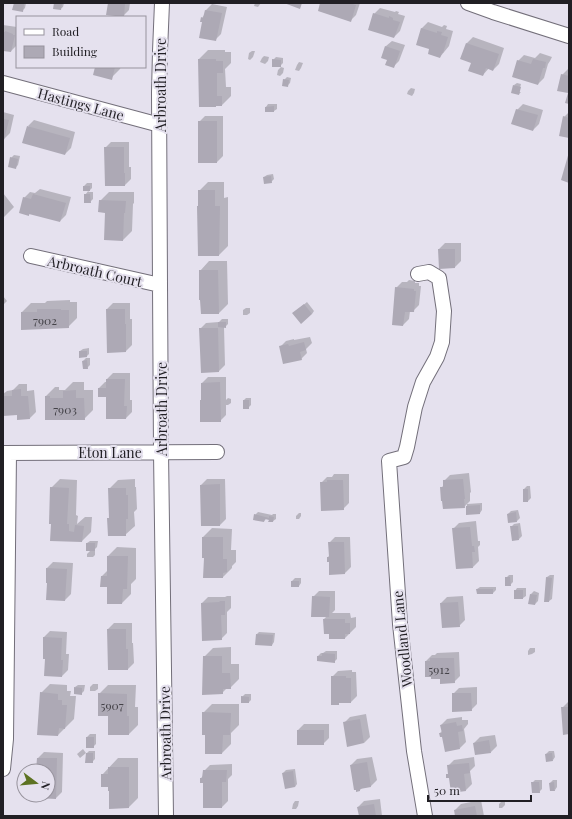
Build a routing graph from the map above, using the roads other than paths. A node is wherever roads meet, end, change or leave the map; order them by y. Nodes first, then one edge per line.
1 (162, 3) edge
2 (468, 3) edge
3 (569, 36) edge
4 (3, 82) edge
5 (160, 125) junction
6 (31, 256) dead end
7 (418, 274) dead end
8 (160, 285) junction
9 (161, 452) junction
10 (217, 452) dead end
11 (6, 453) edge
12 (3, 769) edge
13 (166, 816) edge
14 (426, 816) edge

1 - 5 street, Arbroath Drive
2 - 3 street
4 - 5 street, Hastings Lane
5 - 8 street, Arbroath Drive
6 - 8 street, Arbroath Court
7 - 14 street, Woodland Lane
8 - 9 street, Arbroath Drive
9 - 10 street, Eton Lane
9 - 11 street, Eton Lane
9 - 13 street, Arbroath Drive
11 - 12 street

